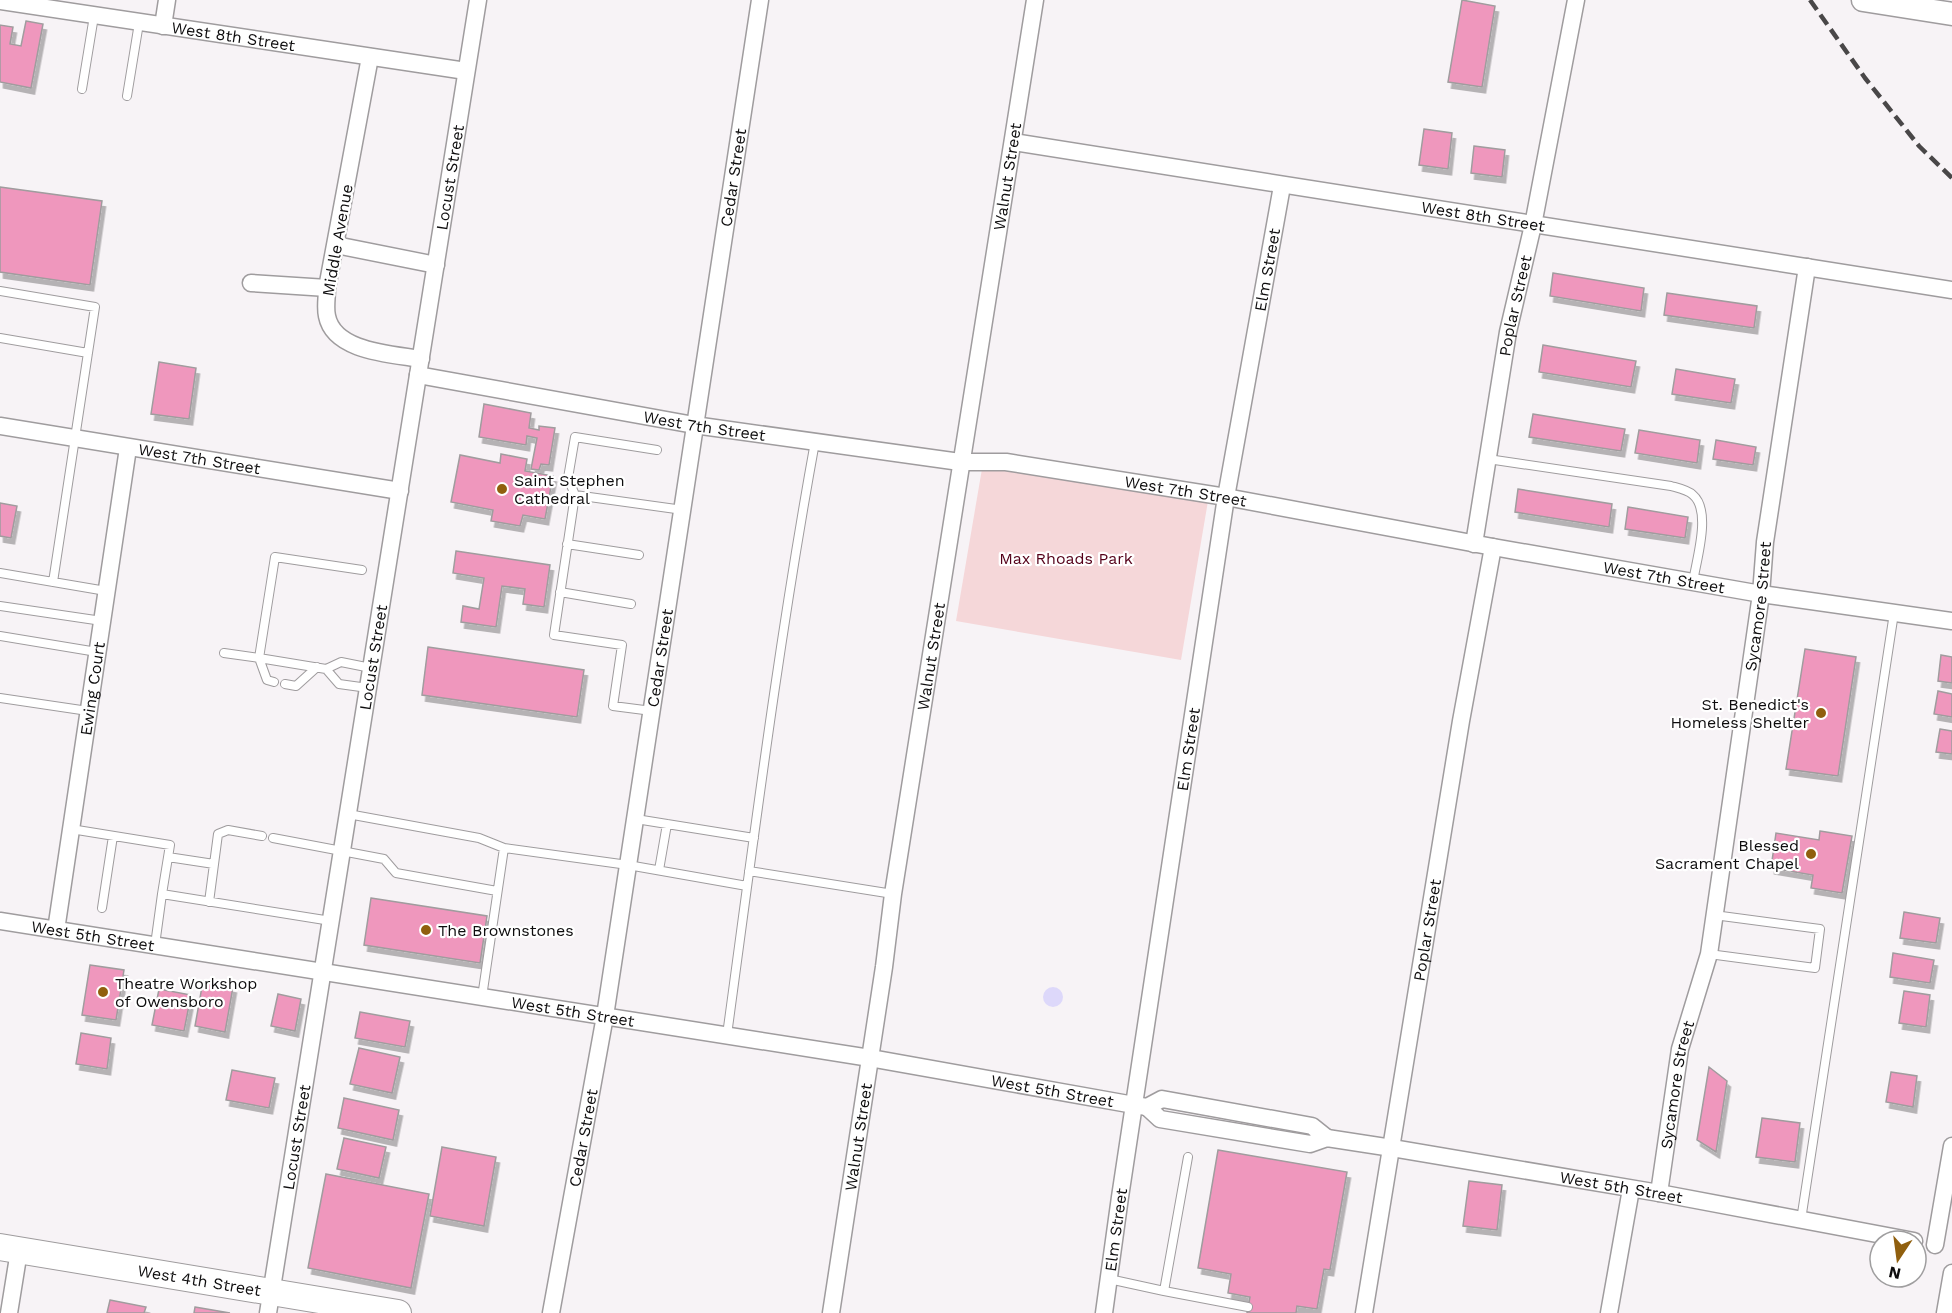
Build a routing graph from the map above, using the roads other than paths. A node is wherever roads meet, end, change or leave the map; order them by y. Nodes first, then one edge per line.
1 (167, 0) edge
2 (478, 0) edge
3 (760, 0) edge
4 (1035, 0) edge
5 (1576, 0) edge
6 (0, 1) edge
7 (1876, 1) edge
8 (1952, 14) edge
9 (94, 16) junction
10 (139, 23) junction
11 (163, 27) junction
12 (370, 57) junction
13 (466, 71) junction
14 (82, 89) dead end
15 (127, 96) dead end
16 (1013, 142) junction
17 (1282, 186) junction
18 (1533, 225) junction
19 (336, 245) junction
20 (436, 265) junction
21 (1807, 267) junction
22 (250, 283) dead end
23 (327, 288) junction
24 (1952, 290) edge
25 (0, 291) edge
26 (0, 338) edge
27 (88, 353) junction
28 (419, 367) junction
29 (694, 425) junction
30 (0, 426) edge
31 (75, 439) junction
32 (815, 442) junction
33 (128, 448) junction
34 (657, 450) dead end
35 (1488, 459) junction
36 (960, 462) junction
37 (399, 491) junction
38 (574, 495) junction
39 (1226, 497) junction
40 (683, 510) junction
41 (567, 544) junction
42 (1474, 544) junction
43 (1493, 548) junction
44 (639, 555) dead end
45 (362, 570) dead end
46 (0, 573) edge
47 (53, 582) junction
48 (1693, 582) junction
49 (106, 591) junction
50 (560, 592) junction
51 (1761, 594) junction
52 (631, 604) dead end
53 (0, 606) edge
54 (1894, 613) junction
55 (102, 621) junction
56 (1952, 621) edge
57 (0, 636) edge
58 (97, 652) junction
59 (224, 653) dead end
60 (259, 658) junction
61 (321, 668) junction
62 (371, 668) junction
63 (274, 682) dead end
64 (285, 684) dead end
65 (368, 688) junction
66 (0, 698) edge
67 (88, 711) junction
68 (652, 711) junction
69 (348, 814) junction
70 (636, 819) junction
71 (667, 824) junction
72 (71, 830) junction
73 (113, 836) junction
74 (262, 836) dead end
75 (273, 838) dead end
76 (754, 838) junction
77 (504, 848) junction
78 (343, 850) junction
79 (168, 857) junction
80 (214, 864) junction
81 (628, 865) junction
82 (659, 870) junction
83 (749, 872) junction
84 (747, 886) junction
85 (497, 891) junction
86 (162, 894) junction
87 (893, 894) junction
88 (209, 902) junction
89 (102, 908) dead end
90 (1714, 915) junction
91 (0, 921) edge
92 (331, 921) junction
93 (56, 930) junction
94 (155, 945) junction
95 (1708, 954) junction
96 (323, 972) junction
97 (482, 997) junction
98 (605, 1016) junction
99 (727, 1035) junction
100 (870, 1058) junction
101 (1141, 1106) junction
102 (1952, 1146) edge
103 (1392, 1148) junction
104 (1188, 1157) dead end
105 (1631, 1189) junction
106 (1659, 1193) junction
107 (1801, 1220) junction
108 (1868, 1232) edge
109 (1928, 1244) edge
110 (1935, 1245) junction
111 (1952, 1248) edge
112 (10, 1249) edge
113 (1952, 1272) edge
114 (1109, 1279) junction
115 (1164, 1291) junction
116 (270, 1303) edge
117 (1248, 1307) dead end
118 (9, 1313) edge
119 (398, 1313) edge
120 (551, 1313) edge
121 (831, 1313) edge
122 (1104, 1313) edge
123 (1364, 1313) edge
124 (1609, 1313) edge
125 (1945, 1313) edge

1 - 11 street
2 - 13 street, Locust Street
3 - 29 street, Cedar Street
4 - 16 street, Walnut Street
5 - 18 street, Poplar Street
6 - 9 street, West 8th Street
7 - 8 street
9 - 10 street, West 8th Street
9 - 14 lane
10 - 11 street, West 8th Street
10 - 15 lane
11 - 12 street, West 8th Street
12 - 13 street, West 8th Street
12 - 19 street, Middle Avenue
13 - 20 street, Locust Street
16 - 17 street, West 8th Street
16 - 36 street, Walnut Street
17 - 18 street, West 8th Street
17 - 39 street, Elm Street
18 - 21 street, West 8th Street
18 - 35 street, Poplar Street
19 - 20 street
19 - 23 street, Middle Avenue
20 - 28 street, Locust Street
21 - 24 street, West 8th Street
21 - 51 street, Sycamore Street
22 - 23 street
23 - 28 street, Middle Avenue
25 - 27 lane
26 - 27 lane
27 - 31 lane
28 - 29 street, West 7th Street
28 - 37 street, Locust Street
29 - 32 street, West 7th Street
29 - 40 street, Cedar Street
30 - 31 street, West 7th Street
31 - 33 street, West 7th Street
31 - 47 lane
32 - 36 street, West 7th Street
32 - 76 lane
33 - 37 street, West 7th Street
33 - 49 street, Ewing Court
34 - 38 lane
35 - 42 street, Poplar Street
35 - 48 lane
36 - 39 street, West 7th Street
36 - 87 street, Walnut Street
37 - 62 street, Locust Street
38 - 40 lane
38 - 41 lane
39 - 42 street, West 7th Street
39 - 101 street, Elm Street
40 - 68 street, Cedar Street
41 - 44 lane
41 - 50 lane
42 - 43 street, West 7th Street
43 - 48 street, West 7th Street
43 - 103 street, Poplar Street
45 - 60 lane
46 - 47 lane
47 - 49 lane
48 - 51 street, West 7th Street
49 - 55 street, Ewing Court
50 - 52 lane
50 - 68 lane
51 - 54 street, West 7th Street
51 - 90 street, Sycamore Street
53 - 55 lane
54 - 56 street, West 7th Street
54 - 107 lane
55 - 58 street, Ewing Court
57 - 58 lane
58 - 67 street, Ewing Court
59 - 60 lane
60 - 61 lane
60 - 63 lane
61 - 62 lane
61 - 64 lane
61 - 65 lane
62 - 65 street, Locust Street
65 - 69 street, Locust Street
66 - 67 lane
67 - 72 street, Ewing Court
68 - 70 street, Cedar Street
69 - 77 lane
69 - 78 street, Locust Street
70 - 71 lane
70 - 81 street, Cedar Street
71 - 76 lane
71 - 82 lane
72 - 73 lane
72 - 93 street, Ewing Court
73 - 79 lane
73 - 89 lane
74 - 80 lane
75 - 78 lane
76 - 83 lane
77 - 81 lane
77 - 85 lane
78 - 85 lane
78 - 92 street, Locust Street
79 - 80 lane
79 - 86 lane
80 - 88 lane
81 - 82 lane
81 - 98 street, Cedar Street
82 - 84 lane
83 - 84 lane
83 - 87 lane
84 - 99 lane
85 - 97 lane
86 - 88 lane
86 - 94 lane
87 - 100 street, Walnut Street
88 - 92 lane
90 - 95 street, Sycamore Street
90 - 95 lane
91 - 93 street, West 5th Street
92 - 96 street, Locust Street
93 - 94 street, West 5th Street
94 - 96 street, West 5th Street
95 - 106 street, Sycamore Street
96 - 97 street, West 5th Street
96 - 116 street, Locust Street
97 - 98 street, West 5th Street
98 - 99 street, West 5th Street
98 - 120 street, Cedar Street
99 - 100 street, West 5th Street
100 - 101 street, West 5th Street
100 - 121 street, Walnut Street
101 - 103 street, West 5th Street
101 - 114 street, Elm Street
102 - 110 street
103 - 105 street, West 5th Street
103 - 123 street, Poplar Street
104 - 115 lane
105 - 106 street, West 5th Street
105 - 124 street
106 - 107 street, West 5th Street
107 - 108 street, West 5th Street
109 - 110 street, West 5th Street
110 - 111 street, West 5th Street
112 - 116 main road, West 4th Street
112 - 118 street
113 - 125 street
114 - 115 lane
114 - 122 street, Elm Street
115 - 117 lane
116 - 119 main road, West 4th Street

